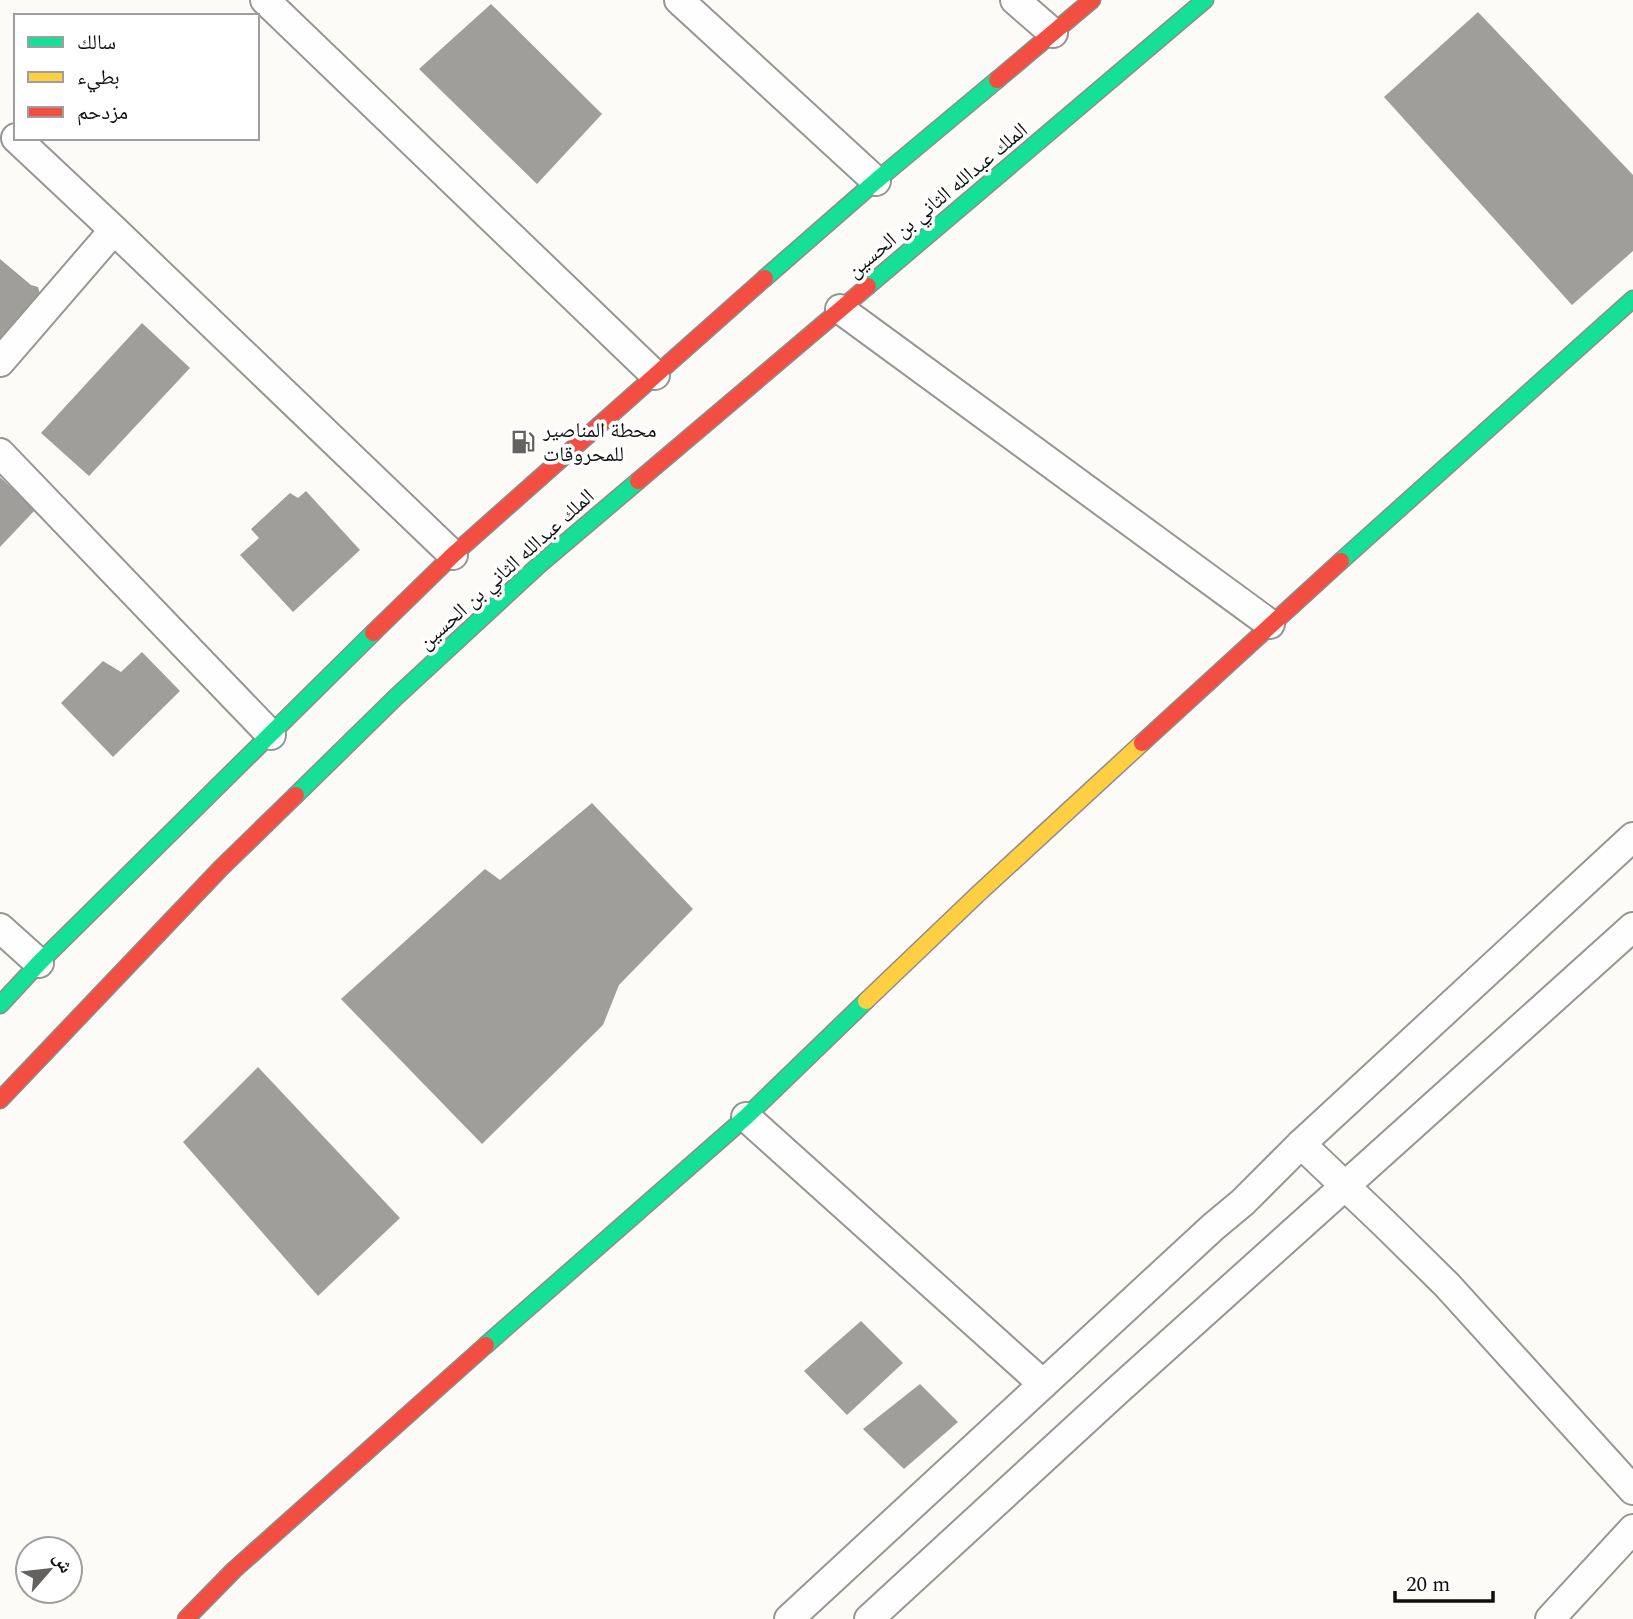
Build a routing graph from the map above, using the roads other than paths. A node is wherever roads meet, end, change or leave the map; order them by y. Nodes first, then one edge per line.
1 (265, 0) edge
2 (679, 0) edge
3 (1016, 0) edge
4 (1092, 0) edge
5 (1205, 0) edge
6 (1053, 33) junction
7 (0, 123) edge
8 (14, 136) edge
9 (18, 140) edge
10 (876, 181) junction
11 (114, 230) junction
12 (1633, 299) edge
13 (840, 309) junction
14 (0, 362) edge
15 (655, 375) junction
16 (0, 453) edge
17 (453, 555) junction
18 (1270, 624) junction
19 (271, 735) junction
20 (1633, 837) edge
21 (1633, 927) edge
22 (0, 928) edge
23 (39, 963) junction
24 (0, 1005) edge
25 (0, 1100) edge
26 (746, 1117) junction
27 (1301, 1144) junction
28 (1346, 1187) junction
29 (1043, 1384) junction
30 (1633, 1490) edge
31 (1633, 1529) edge
32 (186, 1619) edge
33 (789, 1619) edge
34 (869, 1619) edge
35 (1550, 1619) edge

1 - 15 street
2 - 10 street
3 - 6 street
4 - 6 main road, الملك عبدالله الثاني بن الحسين
5 - 13 main road, الملك عبدالله الثاني بن الحسين
6 - 10 main road, الملك عبدالله الثاني بن الحسين
7 - 8 street
9 - 11 street
10 - 15 main road, الملك عبدالله الثاني بن الحسين
11 - 14 street
11 - 17 street
12 - 18 main road
13 - 18 street
13 - 25 main road, الملك عبدالله الثاني بن الحسين
15 - 17 main road, الملك عبدالله الثاني بن الحسين
16 - 19 street
17 - 19 main road, الملك عبدالله الثاني بن الحسين
18 - 26 main road
19 - 23 main road, الملك عبدالله الثاني بن الحسين
20 - 27 street
21 - 28 street
22 - 23 street
23 - 24 main road, الملك عبدالله الثاني بن الحسين
26 - 29 street
26 - 32 main road
27 - 28 street
27 - 29 street
28 - 30 street
28 - 34 street
29 - 33 street
31 - 35 street

